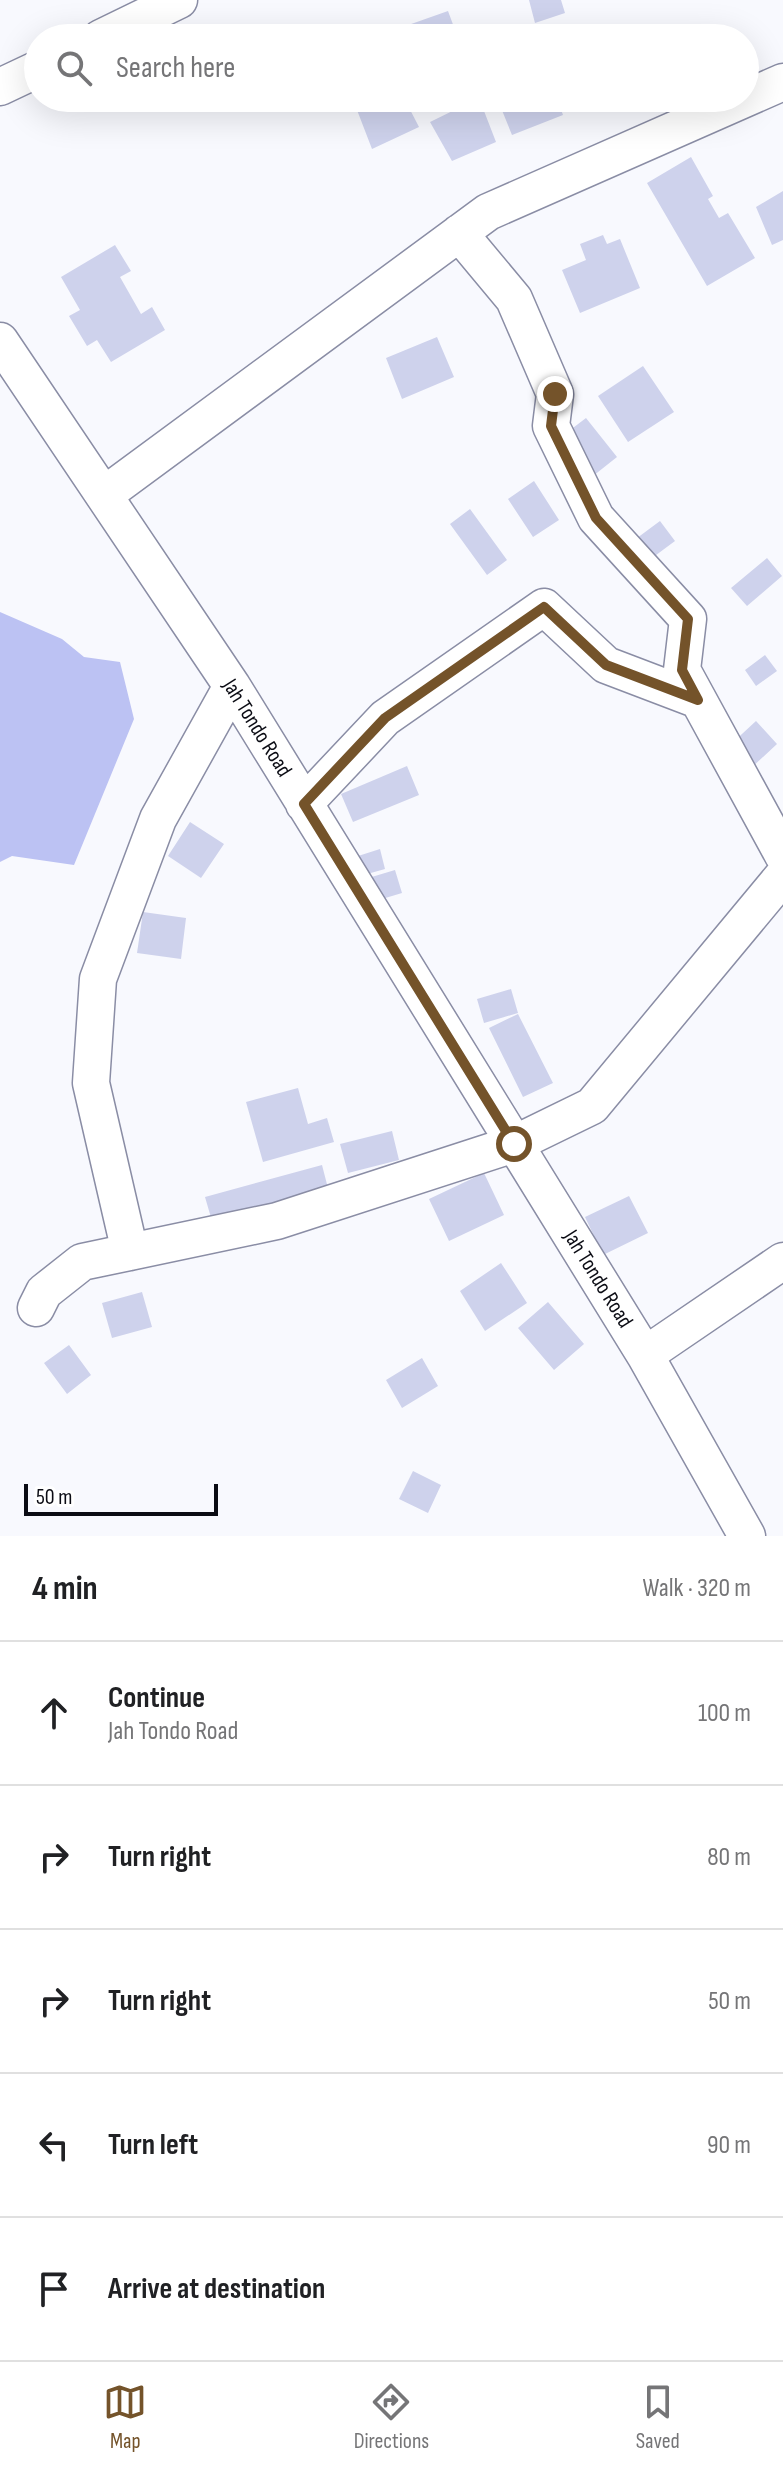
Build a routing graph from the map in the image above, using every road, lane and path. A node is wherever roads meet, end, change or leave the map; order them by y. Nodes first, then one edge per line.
1 (179, 0) edge
2 (130, 24) edge
3 (24, 76) edge
4 (783, 82) edge
5 (0, 87) edge
6 (759, 93) edge
7 (715, 112) edge
8 (459, 233) junction
9 (0, 341) edge
10 (104, 495) junction
11 (232, 686) junction
12 (698, 700) junction
13 (304, 804) junction
14 (783, 855) edge
15 (783, 876) edge
16 (514, 1144) junction
17 (130, 1252) junction
18 (783, 1261) edge
19 (36, 1308) dead end
20 (645, 1355) junction
21 (747, 1536) edge

1 - 2 street
3 - 5 street
4 - 6 street
7 - 8 street
8 - 10 street
8 - 12 street
9 - 10 street, Jah Tondo Road
10 - 11 street, Jah Tondo Road
11 - 13 street, Jah Tondo Road
11 - 17 street
12 - 13 street
12 - 14 street
13 - 16 street, Jah Tondo Road
15 - 16 street
16 - 17 street
16 - 20 street, Jah Tondo Road
17 - 19 street
18 - 20 street
20 - 21 street, Jah Tondo Road

